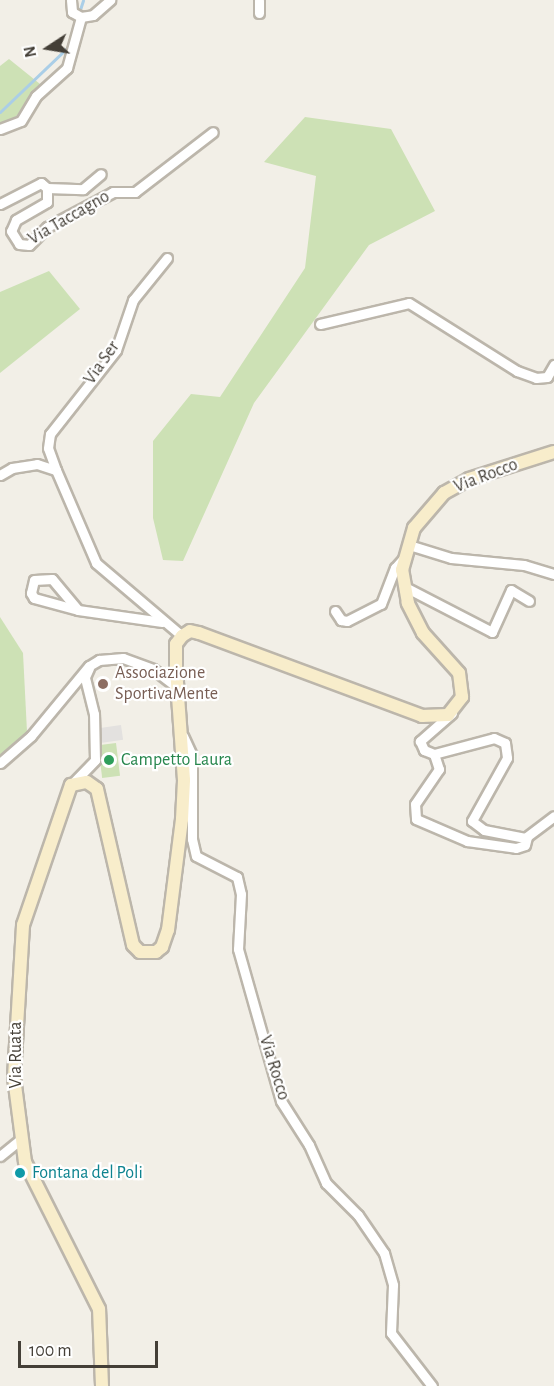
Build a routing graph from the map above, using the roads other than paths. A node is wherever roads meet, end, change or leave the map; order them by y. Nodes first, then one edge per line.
1 (71, 0) edge
2 (110, 0) edge
3 (259, 0) edge
4 (259, 13) dead end
5 (78, 16) junction
6 (0, 129) edge
7 (213, 132) dead end
8 (101, 174) dead end
9 (47, 188) junction
10 (0, 204) edge
11 (167, 258) dead end
12 (320, 324) dead end
13 (554, 365) edge
14 (554, 452) edge
15 (56, 470) junction
16 (0, 475) edge
17 (409, 545) junction
18 (404, 558) junction
19 (554, 574) edge
20 (405, 587) junction
21 (529, 601) dead end
22 (78, 610) junction
23 (335, 610) dead end
24 (165, 622) junction
25 (182, 636) junction
26 (89, 666) junction
27 (177, 687) junction
28 (458, 706) junction
29 (182, 734) junction
30 (434, 754) junction
31 (0, 763) edge
32 (71, 785) junction
33 (554, 816) edge
34 (527, 837) junction
35 (20, 1140) junction
36 (0, 1156) edge
37 (102, 1386) edge
38 (432, 1386) edge

1 - 5 street
2 - 5 street
3 - 4 street
5 - 6 street
7 - 9 street, Via Taccagno
8 - 9 street, Via Taccagno
9 - 10 street, Via Taccagno
11 - 15 street, Via Ser
12 - 13 street
14 - 17 street, Via Rocco
15 - 16 street
15 - 24 street, Via Ser
17 - 18 street, Via Rocco
17 - 19 street
18 - 20 street, Via Rocco
18 - 23 street, Via Rocco
20 - 21 street
20 - 28 street, Via Rocco
22 - 22 street
22 - 24 street
24 - 25 street, Via Ser
25 - 27 street, Via Rocco
25 - 28 street
26 - 27 street
26 - 31 street
26 - 32 street
27 - 29 street, Via Rocco
28 - 30 street
29 - 32 street, Via Rocco
29 - 38 street, Via Rocco
30 - 34 street
30 - 34 street
32 - 35 street, Via Ruata
33 - 34 street
35 - 36 street
35 - 37 street, Via Ruata

